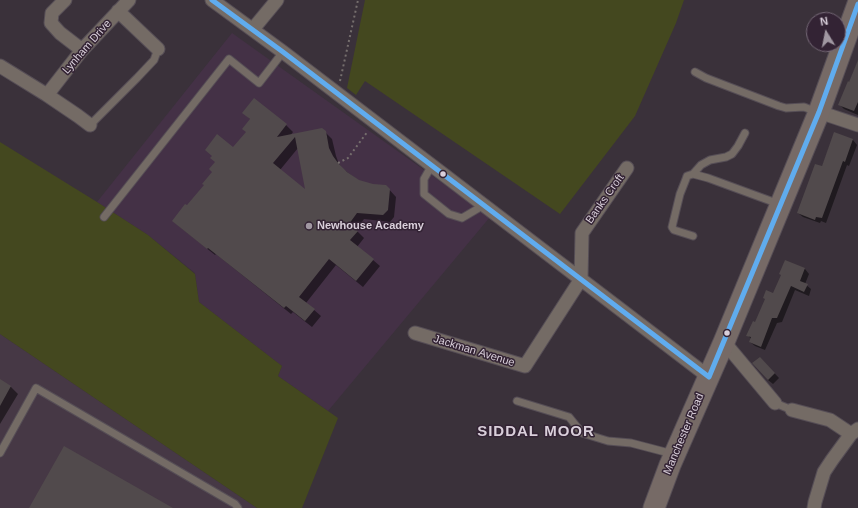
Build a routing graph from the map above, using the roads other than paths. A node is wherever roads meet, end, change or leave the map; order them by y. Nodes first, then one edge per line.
1 (65, 0) edge
2 (129, 0) edge
3 (212, 0) edge
4 (277, 0) edge
5 (858, 4) edge
6 (118, 11) junction
7 (253, 29) junction
8 (158, 49) joint
9 (82, 50) junction
10 (283, 52) junction
11 (0, 66) edge
12 (695, 72) dead end
13 (47, 95) junction
14 (819, 112) junction
15 (858, 125) edge
16 (90, 126) joint
17 (745, 133) dead end
18 (432, 166) junction
19 (627, 168) dead end
20 (693, 174) junction
21 (484, 205) junction
22 (781, 205) junction
23 (104, 217) dead end
24 (693, 236) dead end
25 (581, 279) junction
26 (415, 333) dead end
27 (724, 342) junction
28 (709, 377) junction
29 (517, 401) dead end
30 (774, 403) joint
31 (792, 410) joint
32 (855, 431) edge
33 (0, 453) edge
34 (675, 454) junction
35 (238, 508) edge
36 (654, 508) edge
37 (814, 508) edge

1 - 9 street
2 - 6 street, Lynham Drive
3 - 7 street
4 - 7 street
5 - 14 main road, Manchester Road
6 - 8 street
6 - 9 street, Lynham Drive
7 - 10 street
8 - 16 lane
9 - 13 street, Lynham Drive
10 - 18 street
10 - 23 lane
11 - 13 street
12 - 14 lane
13 - 16 street
14 - 15 street
14 - 22 main road, Manchester Road
17 - 20 lane
18 - 21 street
18 - 21 lane
19 - 25 street, Banks Croft
20 - 22 lane
20 - 24 lane
21 - 25 street
22 - 27 main road, Manchester Road
25 - 26 street, Jackman Avenue
25 - 28 street
27 - 28 main road, Manchester Road
27 - 30 street
28 - 34 main road, Manchester Road
29 - 34 lane
30 - 31 lane
31 - 32 street
32 - 37 street
33 - 35 lane
34 - 36 main road, Manchester Road

